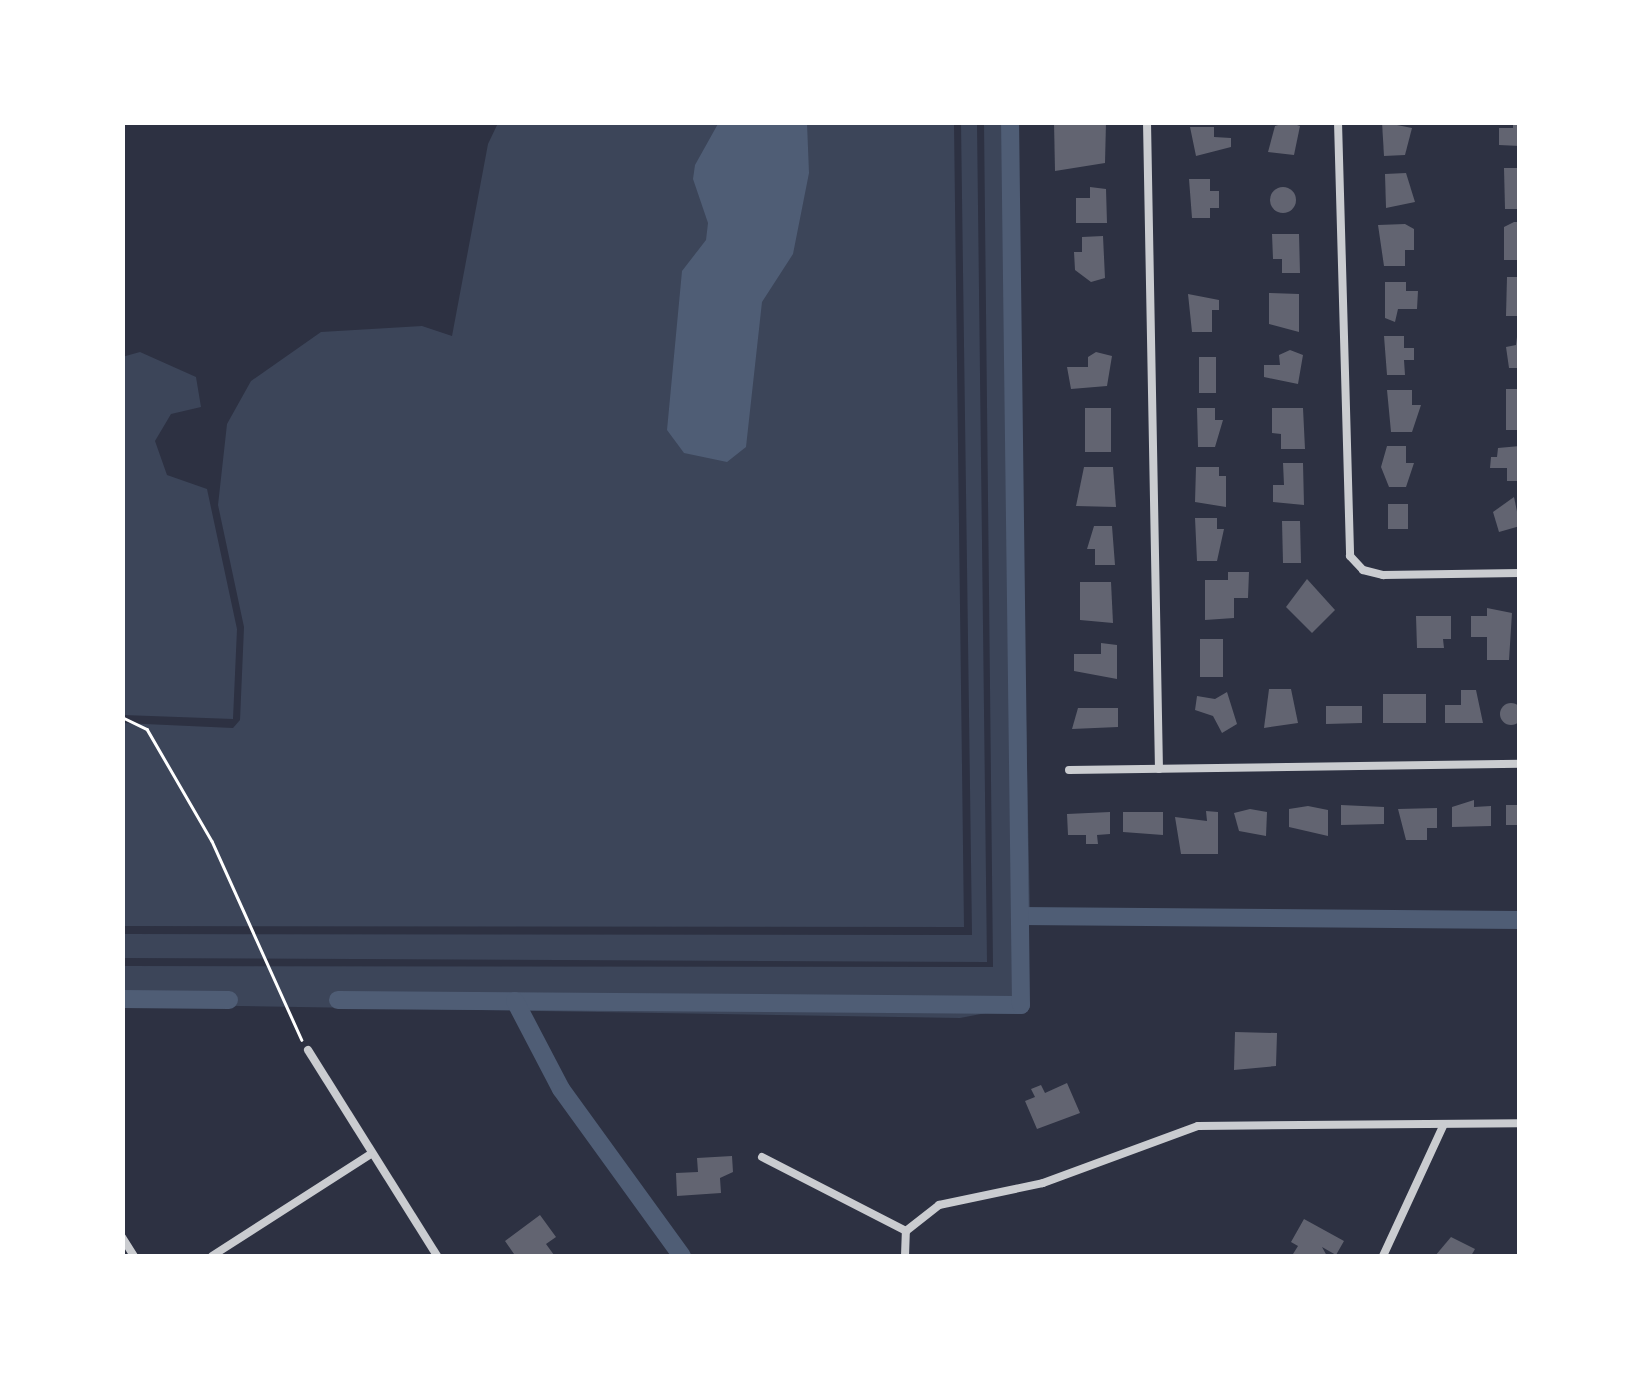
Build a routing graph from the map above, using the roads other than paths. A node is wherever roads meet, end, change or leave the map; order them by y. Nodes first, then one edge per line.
1 (1147, 122) edge
2 (1338, 122) edge
3 (1520, 573) edge
4 (1520, 764) edge
5 (1160, 769) junction
6 (1069, 770) dead end
7 (308, 1050) road end
8 (1444, 1124) junction
9 (1520, 1124) edge
10 (371, 1154) junction
11 (762, 1157) dead end
12 (906, 1231) junction
13 (122, 1236) edge
14 (134, 1256) edge
15 (212, 1256) edge
16 (437, 1256) edge
17 (905, 1256) edge
18 (1383, 1256) edge

1 - 5 street
2 - 3 street
4 - 5 street
5 - 6 street
7 - 10 street
8 - 9 street
8 - 12 street
8 - 18 street
10 - 15 street
10 - 16 street
11 - 12 street
12 - 17 street
13 - 14 street

